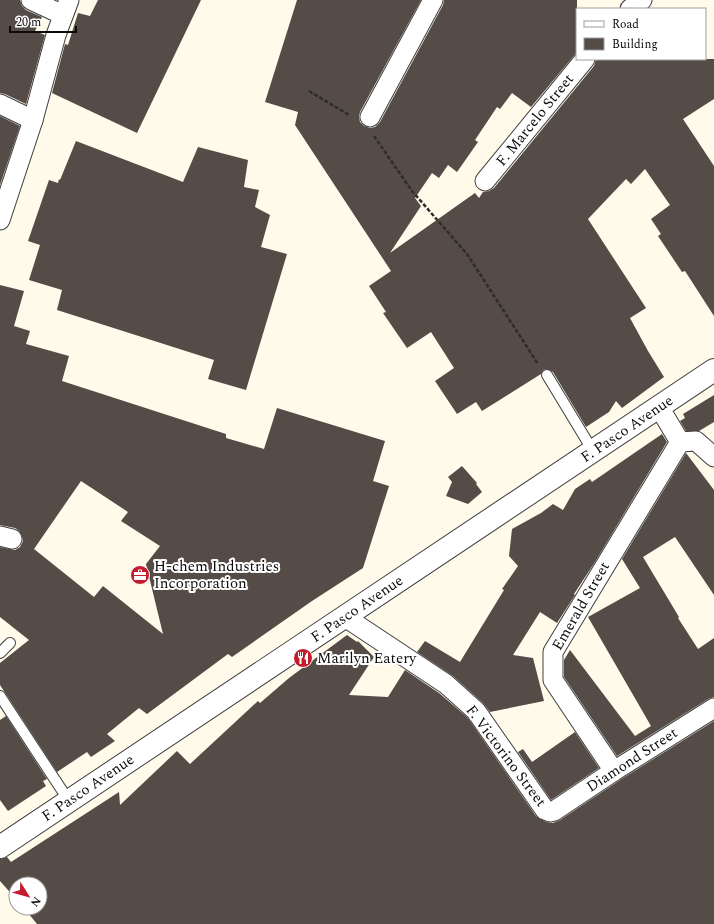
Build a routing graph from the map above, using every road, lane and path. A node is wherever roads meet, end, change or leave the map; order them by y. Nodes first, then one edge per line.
1 (31, 0) edge
2 (433, 0) edge
3 (642, 0) edge
4 (66, 8) edge
5 (631, 8) edge
6 (584, 60) edge
7 (309, 91) dead end
8 (0, 104) edge
9 (33, 120) junction
10 (365, 122) junction
11 (485, 181) dead end
12 (0, 220) edge
13 (714, 370) edge
14 (547, 375) joint
15 (659, 407) junction
16 (680, 442) junction
17 (593, 451) junction
18 (714, 457) edge
19 (344, 617) junction
20 (10, 643) dead end
21 (0, 652) edge
22 (0, 696) edge
23 (714, 708) edge
24 (614, 771) junction
25 (69, 801) junction
26 (550, 812) joint
27 (0, 847) edge

1 - 4 street
2 - 10 street
3 - 5 street
4 - 9 street
6 - 11 street, F. Marcelo Street
7 - 10 path
8 - 9 street
9 - 12 street
10 - 14 path
13 - 15 street, F. Pasco Avenue
14 - 17 lane
15 - 16 street
15 - 17 street, F. Pasco Avenue
16 - 18 street
16 - 24 street, Emerald Street
17 - 19 street, F. Pasco Avenue
19 - 25 street, F. Pasco Avenue
19 - 26 street, F. Victorino Street
20 - 21 lane
22 - 25 lane
23 - 24 street, Diamond Street
24 - 26 street, Diamond Street
25 - 27 street, F. Pasco Avenue

